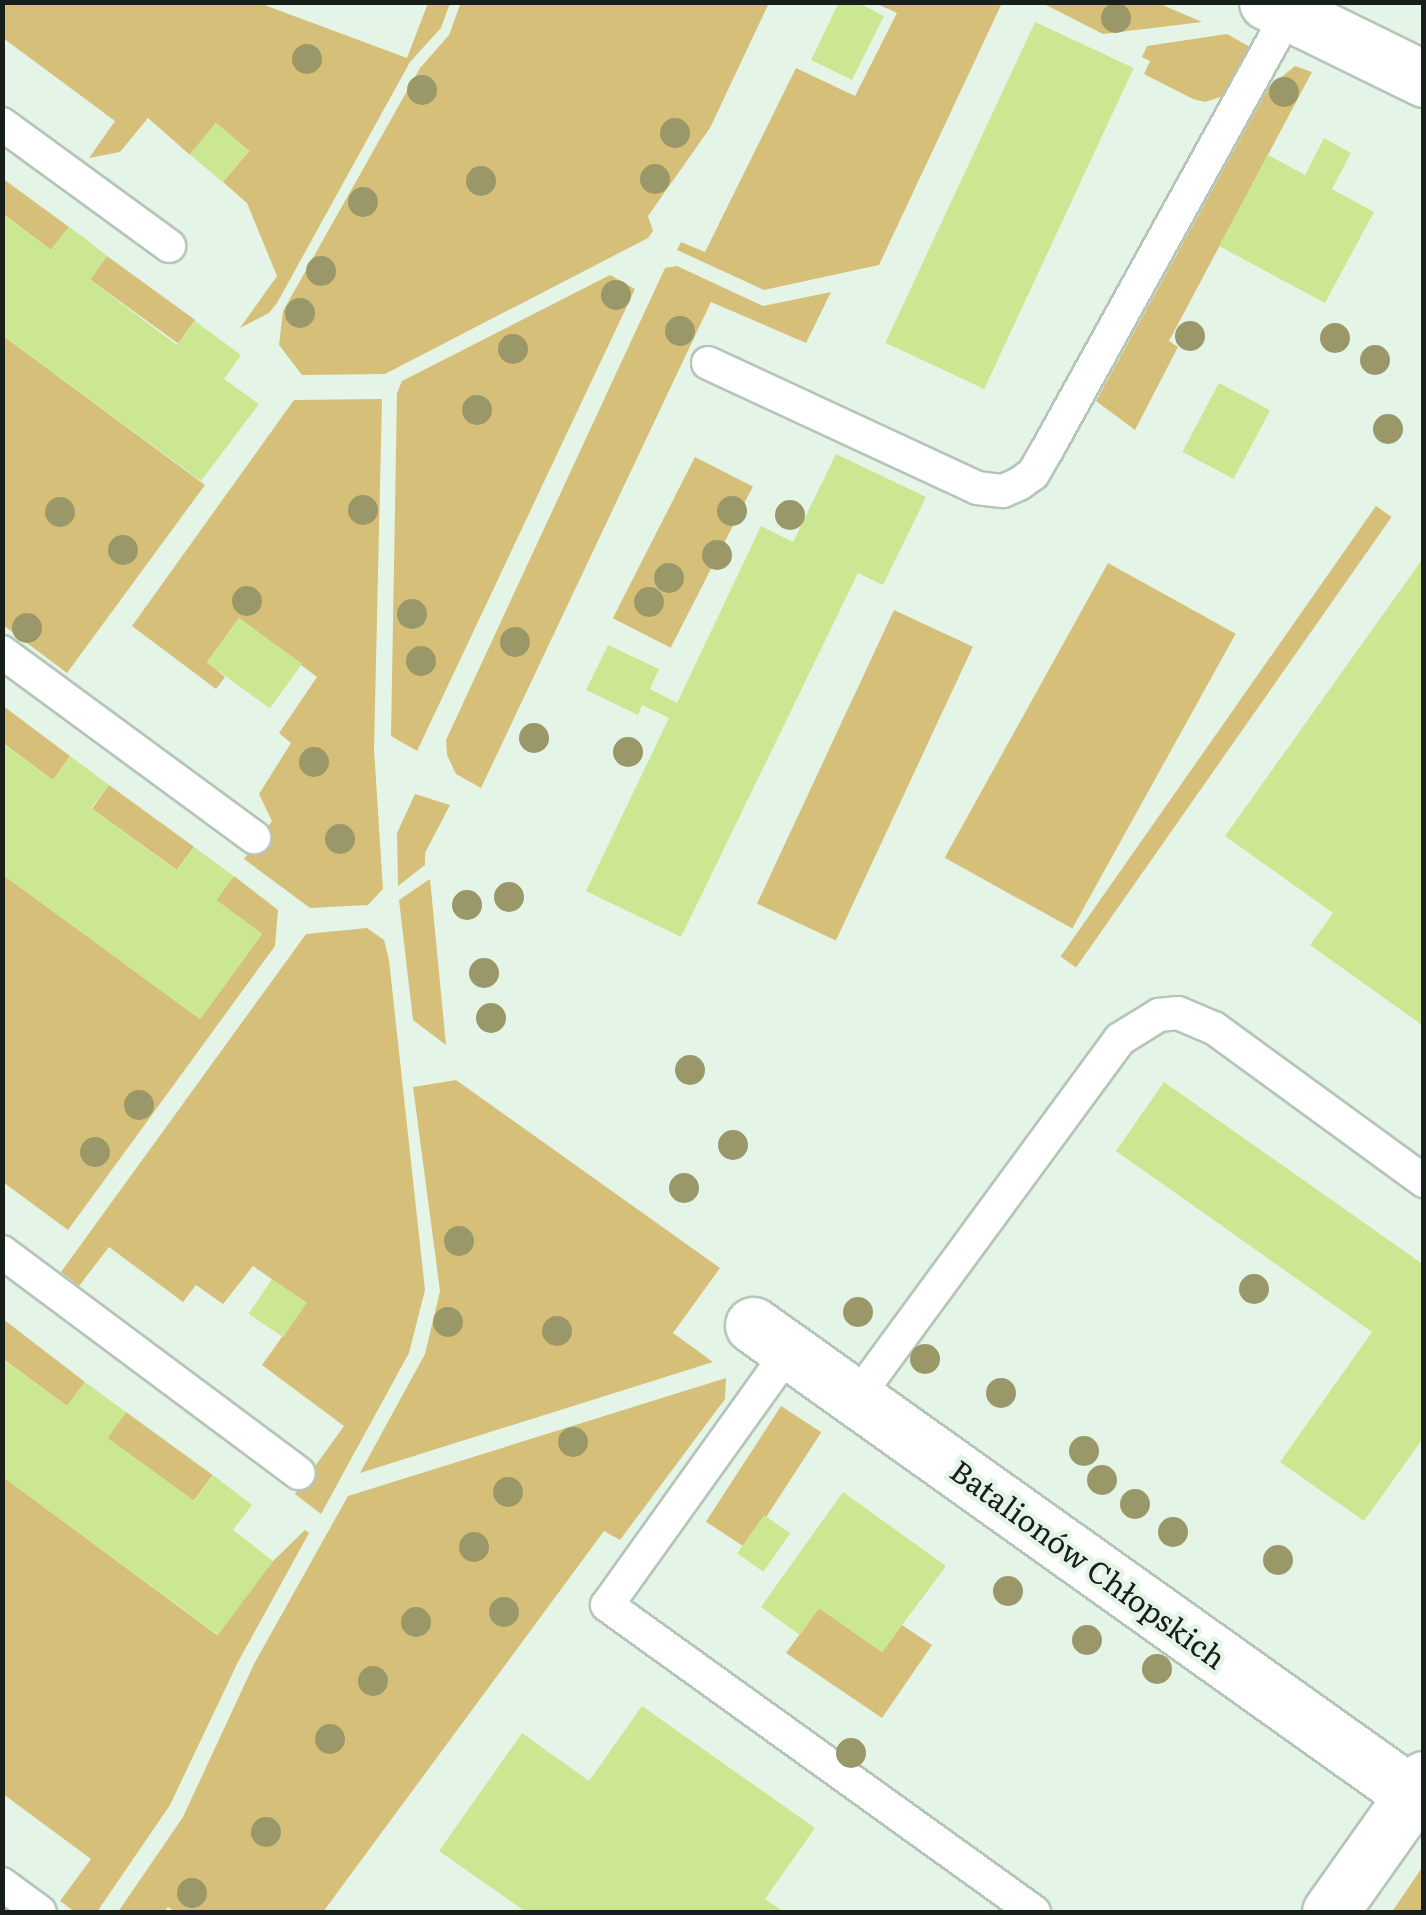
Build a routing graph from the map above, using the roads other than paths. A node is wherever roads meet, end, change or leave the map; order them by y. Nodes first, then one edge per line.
1 (1278, 8) edge
2 (1424, 79) edge
3 (2, 124) edge
4 (170, 246) dead end
5 (708, 363) dead end
6 (2, 652) edge
7 (254, 837) dead end
8 (1424, 1181) edge
9 (2, 1252) edge
10 (772, 1338) joint
11 (857, 1397) junction
12 (299, 1472) dead end
13 (1420, 1792) edge
14 (2, 1884) edge
15 (40, 1912) edge
16 (1034, 1912) edge
17 (1330, 1912) edge

1 - 2 street
1 - 5 lane
3 - 4 lane
6 - 7 lane
8 - 11 lane
9 - 12 lane
10 - 11 street, Batalionów Chłopskich
10 - 16 lane
11 - 13 street, Batalionów Chłopskich
13 - 17 street
14 - 15 lane

